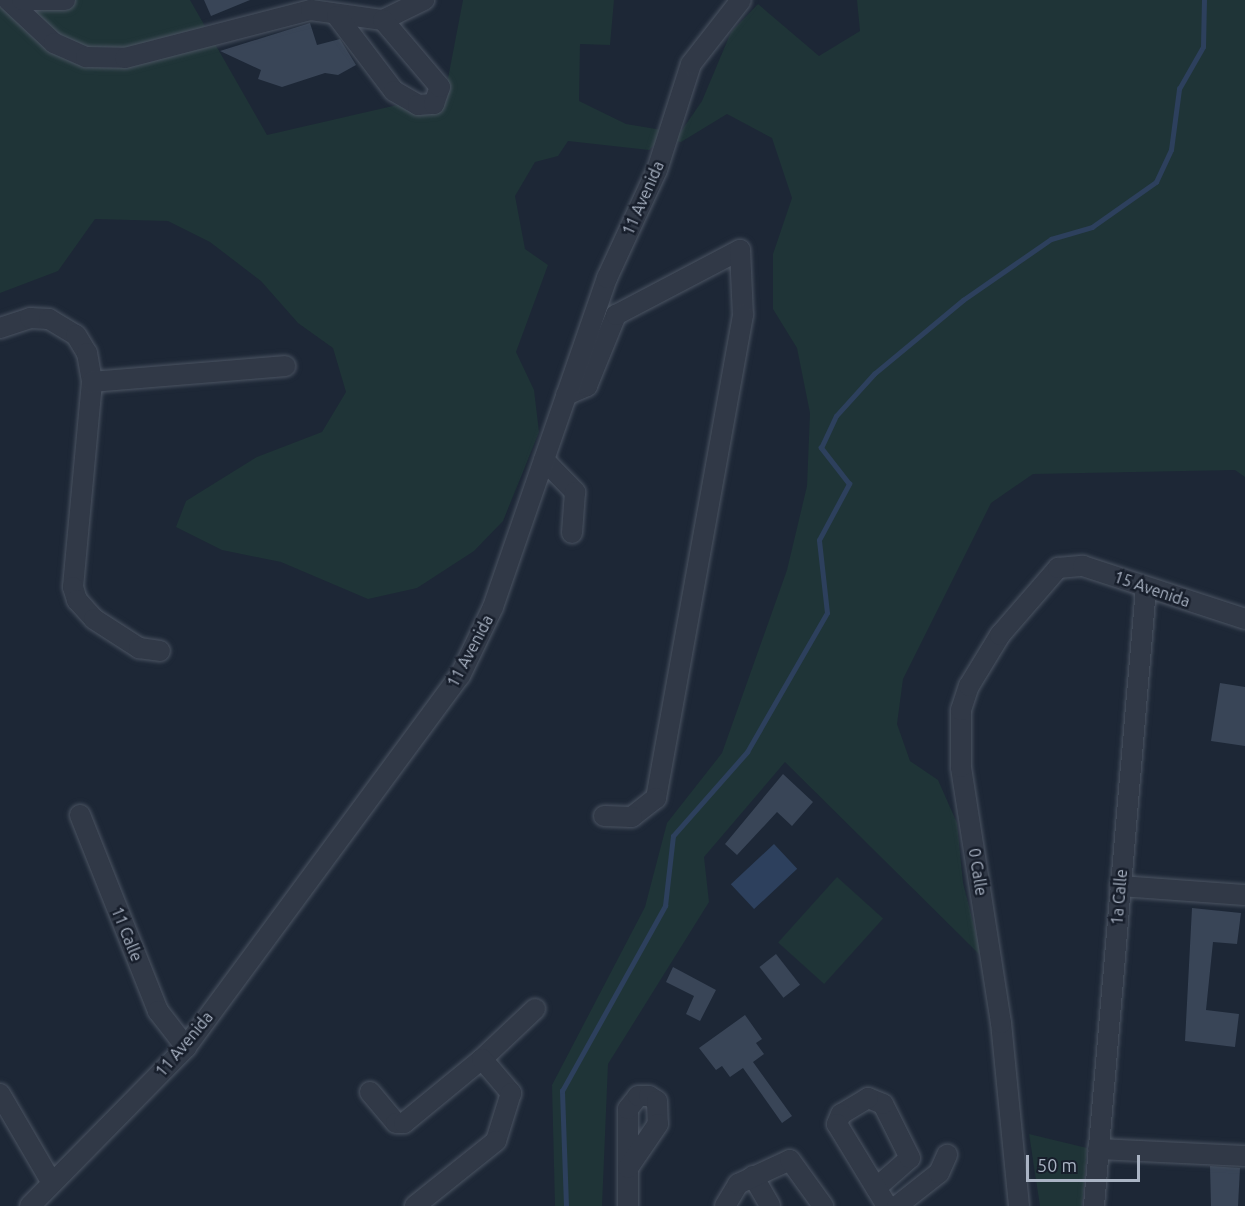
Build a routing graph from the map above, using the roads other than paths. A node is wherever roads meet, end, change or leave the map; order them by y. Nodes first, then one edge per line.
1 (8, 0) edge
2 (22, 0) edge
3 (65, 0) edge
4 (424, 0) edge
5 (741, 0) edge
6 (337, 16) junction
7 (383, 20) junction
8 (0, 328) edge
9 (285, 366) dead end
10 (92, 382) junction
11 (566, 395) junction
12 (544, 460) junction
13 (572, 533) dead end
14 (1058, 568) joint
15 (1146, 588) junction
16 (1245, 619) edge
17 (159, 651) dead end
18 (80, 815) dead end
19 (604, 816) dead end
20 (1120, 886) junction
21 (1245, 895) edge
22 (535, 1009) dead end
23 (186, 1047) junction
24 (482, 1059) junction
25 (370, 1092) dead end
26 (0, 1094) edge
27 (1098, 1149) junction
28 (947, 1155) dead end
29 (1245, 1156) edge
30 (628, 1168) dead end
31 (753, 1176) junction
32 (52, 1183) junction
33 (924, 1185) junction
34 (876, 1188) dead end
35 (30, 1206) edge
36 (415, 1206) edge
37 (628, 1206) edge
38 (725, 1206) edge
39 (770, 1206) edge
40 (824, 1206) edge
41 (887, 1206) edge
42 (897, 1206) edge
43 (918, 1206) edge
44 (1019, 1206) edge
45 (1094, 1206) edge

1 - 6 street
2 - 3 street
4 - 7 street
5 - 11 street, 11 Avenida
6 - 7 street
6 - 7 street
8 - 10 street
9 - 10 street
10 - 17 street
11 - 12 street, 11 Avenida
11 - 19 street
12 - 13 street
12 - 23 street, 11 Avenida
14 - 15 street, 15 Avenida
14 - 44 street, 0 Calle
15 - 16 street, 15 Avenida
15 - 20 street, 1a Calle
18 - 23 street, 11 Calle
20 - 21 street
20 - 27 street, 1a Calle
22 - 24 street
23 - 32 street, 11 Avenida
24 - 25 street
24 - 36 street
26 - 32 street
27 - 29 street
27 - 45 street, 1a Calle
28 - 33 street
30 - 37 street
31 - 38 street
31 - 39 street
31 - 40 street
32 - 35 street, 11 Avenida
33 - 42 street
33 - 43 street
34 - 41 street

